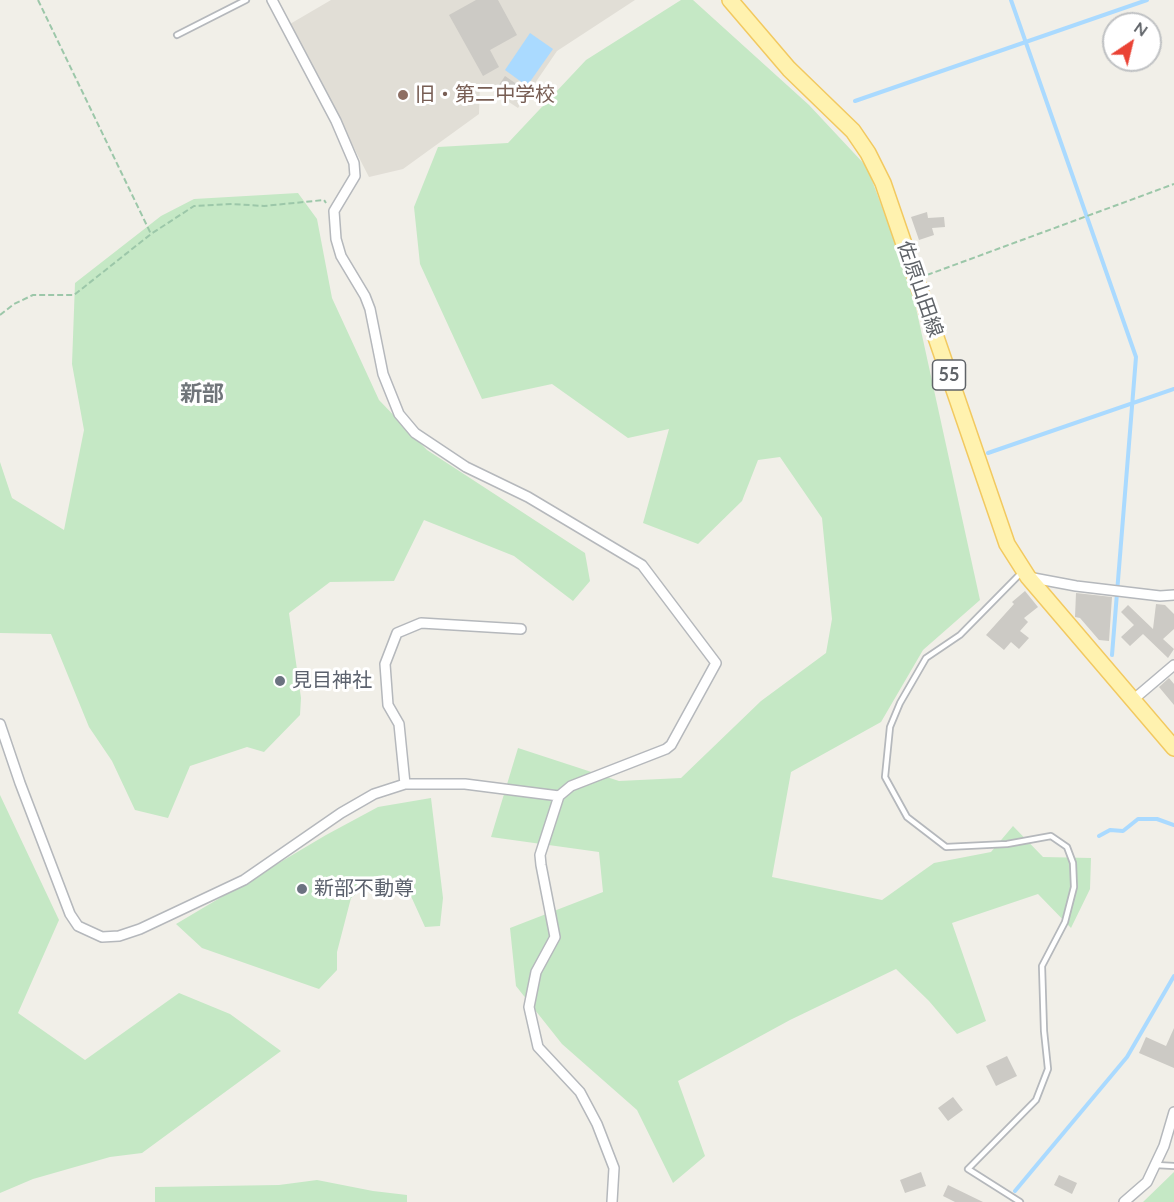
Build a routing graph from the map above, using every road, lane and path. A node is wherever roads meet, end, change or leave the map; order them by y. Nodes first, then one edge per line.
1 (38, 0) edge
2 (246, 0) edge
3 (272, 0) edge
4 (730, 0) edge
5 (177, 35) dead end
6 (1174, 184) edge
7 (334, 211) junction
8 (151, 234) junction
9 (916, 279) junction
10 (0, 315) edge
11 (1026, 574) junction
12 (1174, 595) edge
13 (521, 629) dead end
14 (1174, 665) edge
15 (1134, 699) junction
16 (0, 724) edge
17 (1174, 748) edge
18 (405, 784) junction
19 (559, 796) junction
20 (1174, 1112) edge
21 (1156, 1165) junction
22 (1174, 1166) edge
23 (612, 1202) edge
24 (1020, 1202) edge
25 (1124, 1202) edge

1 - 8 path
2 - 5 lane
3 - 7 street
4 - 9 main road, 佐原山田線 / 55
6 - 9 path
7 - 8 path
7 - 19 street
8 - 10 path
9 - 11 main road, 佐原山田線 / 55
11 - 12 street
11 - 15 main road, 佐原山田線 / 55
11 - 24 lane
13 - 18 street
14 - 15 street
15 - 17 main road, 佐原山田線 / 55
16 - 18 street
18 - 19 street
19 - 23 street
20 - 21 street
21 - 22 lane
21 - 25 street

